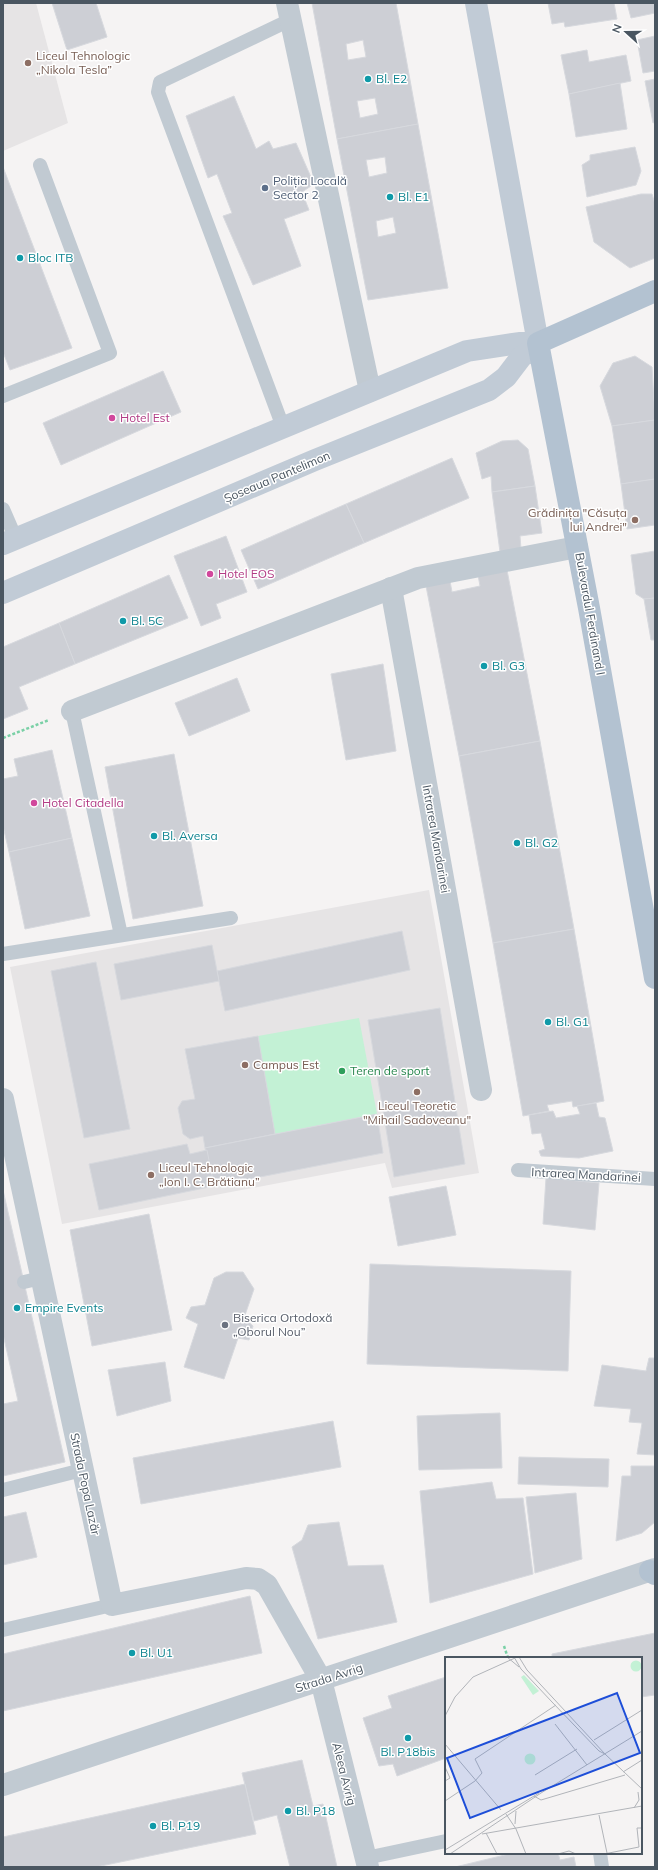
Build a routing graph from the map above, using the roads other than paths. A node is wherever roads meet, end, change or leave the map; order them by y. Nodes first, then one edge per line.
1 (476, 3) edge
2 (288, 12) edge
3 (40, 165) dead end
4 (655, 291) edge
5 (538, 342) junction
6 (370, 391) junction
7 (3, 396) edge
8 (283, 427) junction
9 (3, 509) edge
10 (10, 541) edge
11 (577, 547) junction
12 (391, 588) junction
13 (3, 593) edge
14 (72, 711) joint
15 (650, 917) edge
16 (231, 918) dead end
17 (121, 935) junction
18 (3, 954) edge
19 (655, 978) edge
20 (481, 1090) dead end
21 (3, 1099) edge
22 (518, 1170) dead end
23 (655, 1179) edge
24 (82, 1470) junction
25 (3, 1490) edge
26 (653, 1571) edge
27 (112, 1605) junction
28 (3, 1630) edge
29 (321, 1680) junction
30 (3, 1785) edge
31 (445, 1841) edge
32 (600, 1854) edge
33 (367, 1863) edge
34 (602, 1867) edge

1 - 5 main road, Bulevardul Ferdinand I
2 - 6 street
2 - 8 lane
3 - 7 lane
4 - 5 main road, Șoseaua Pantelimon
5 - 6 main road, Șoseaua Pantelimon
5 - 11 main road, Bulevardul Ferdinand I
5 - 13 main road, Șoseaua Pantelimon
6 - 8 main road, Șoseaua Pantelimon
8 - 10 main road, Șoseaua Pantelimon
9 - 10 lane
11 - 12 street
11 - 15 main road, Bulevardul Ferdinand I
12 - 14 street
12 - 20 street, Intrarea Mandarinei
14 - 17 lane
15 - 19 main road, Bulevardul Ferdinand I
16 - 17 lane
17 - 18 lane
21 - 24 street, Strada Popa Lazăr
22 - 23 lane, Intrarea Mandarinei
24 - 25 lane
24 - 27 street, Strada Popa Lazăr
26 - 29 street, Strada Avrig
27 - 28 lane
27 - 29 street
29 - 30 street, Strada Avrig
29 - 33 street, Aleea Avrig
31 - 33 lane
32 - 34 lane

